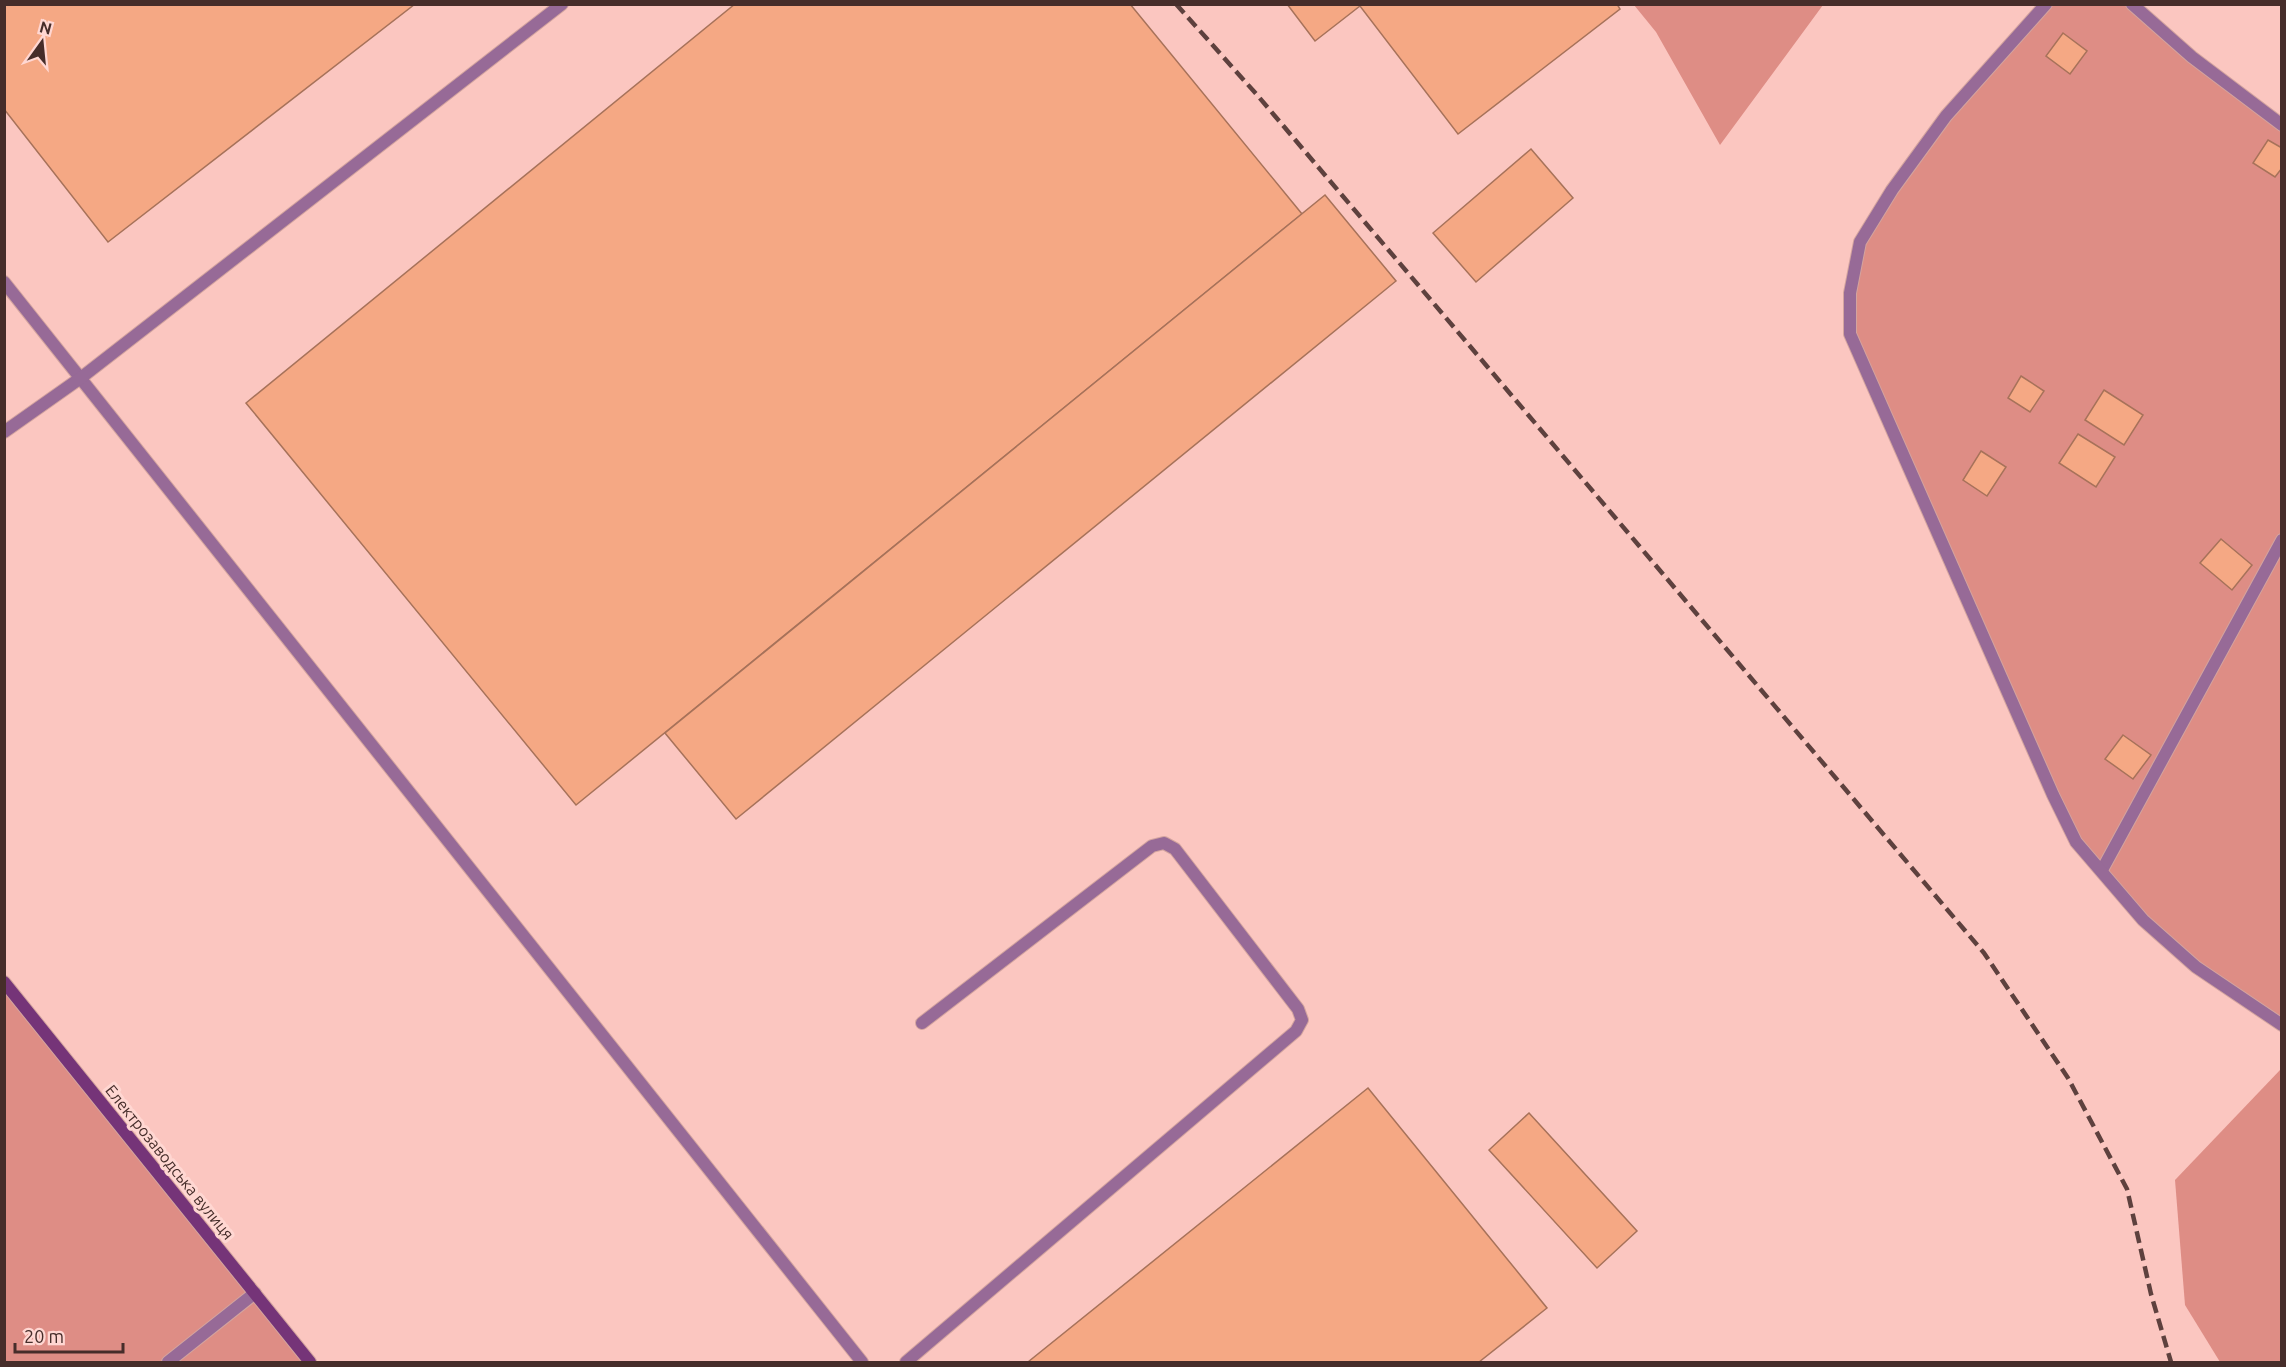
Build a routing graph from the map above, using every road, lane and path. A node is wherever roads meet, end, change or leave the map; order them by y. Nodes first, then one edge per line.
1 (562, 4) edge
2 (2046, 4) edge
3 (2132, 4) edge
4 (2282, 125) edge
5 (4, 282) edge
6 (82, 377) junction
7 (4, 432) edge
8 (2282, 540) edge
9 (2102, 870) junction
10 (4, 982) edge
11 (922, 1023) dead end
12 (2282, 1025) edge
13 (255, 1293) junction
14 (168, 1362) edge
15 (310, 1362) edge
16 (862, 1362) edge
17 (906, 1362) edge

1 - 6 street
2 - 9 street
3 - 4 street
5 - 6 street
6 - 7 street
6 - 16 street
8 - 9 street
9 - 12 street
10 - 13 main road, Електрозаводська вулиця
11 - 17 street
13 - 14 street
13 - 15 main road, Електрозаводська вулиця

